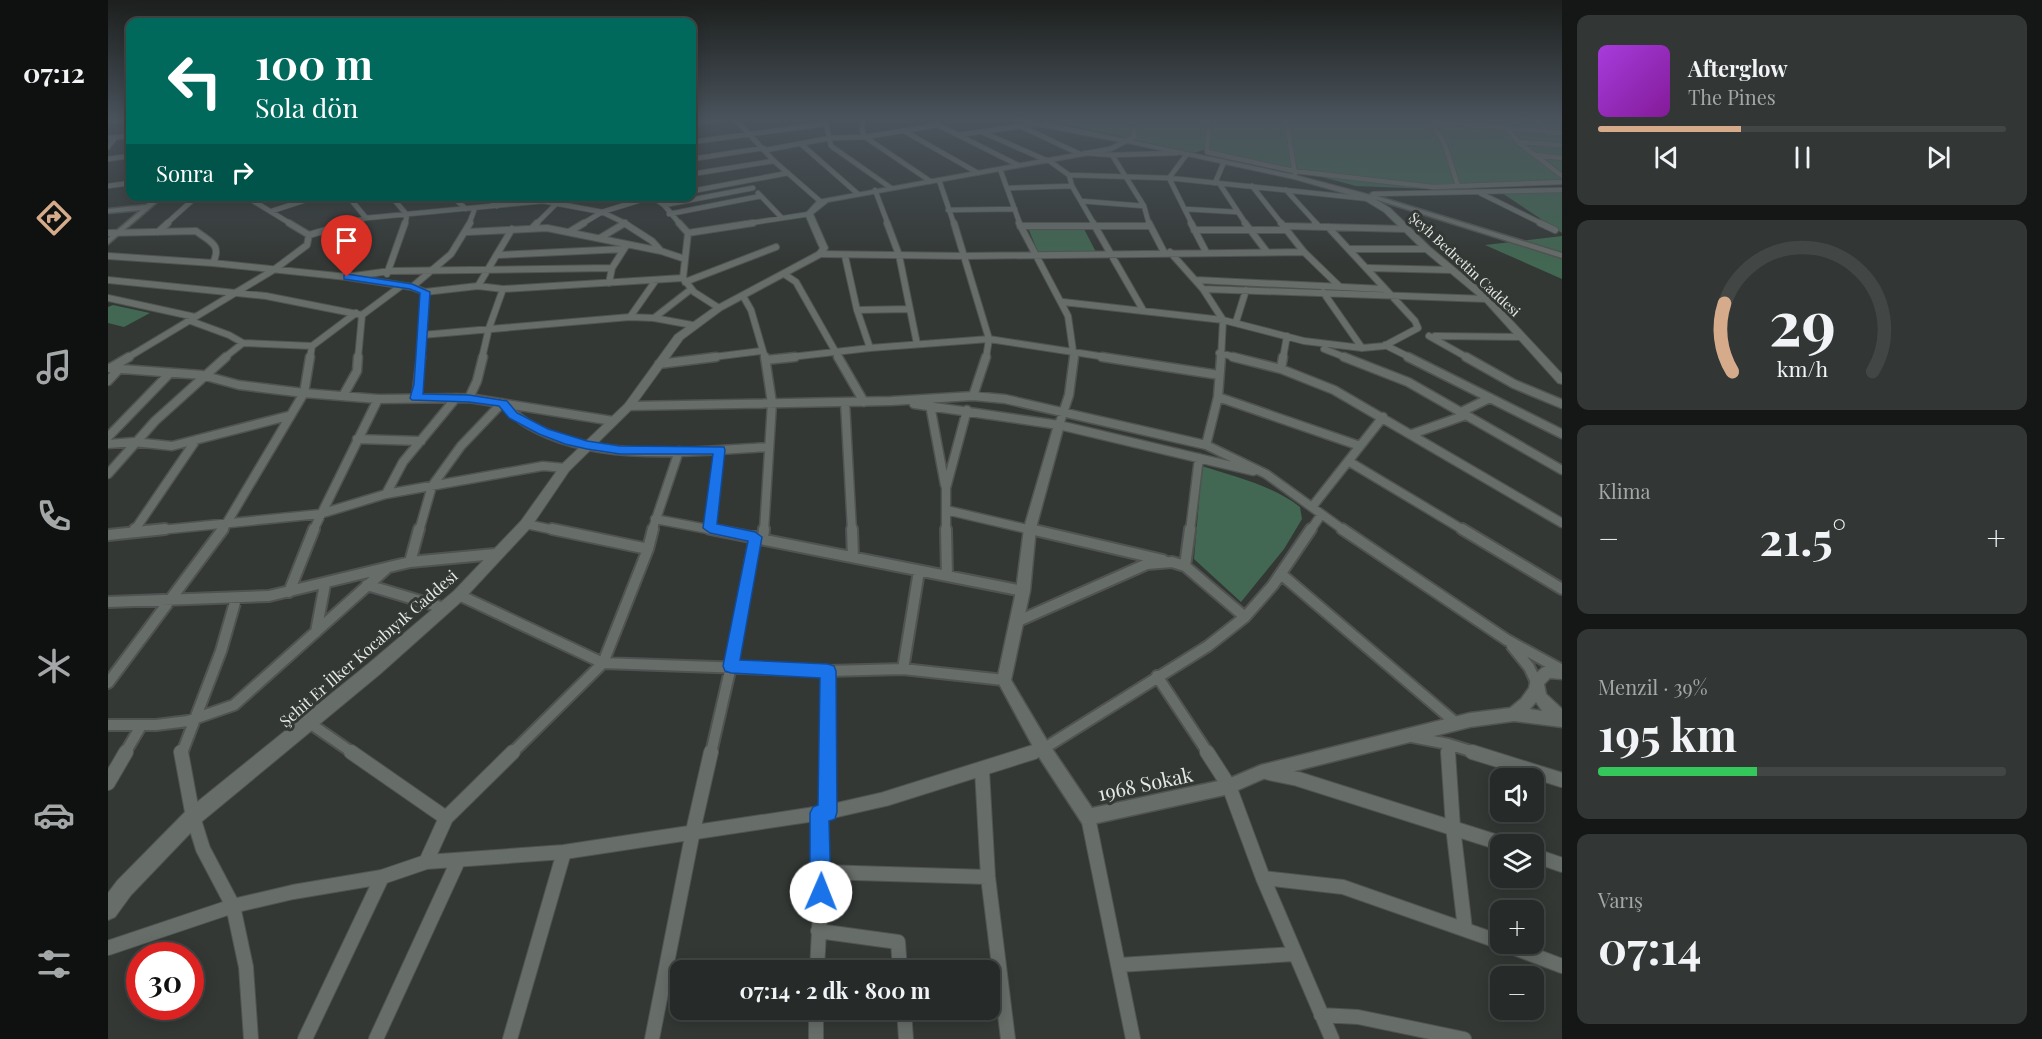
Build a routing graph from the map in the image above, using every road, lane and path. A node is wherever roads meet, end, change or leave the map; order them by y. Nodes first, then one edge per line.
1 (730, 167) edge
2 (782, 167) edge
3 (828, 167) edge
4 (862, 167) edge
5 (915, 167) edge
6 (968, 167) edge
7 (1007, 167) edge
8 (1058, 167) edge
9 (1121, 167) edge
10 (1175, 167) edge
11 (1222, 167) edge
12 (1256, 167) edge
13 (1268, 167) edge
14 (1294, 167) edge
15 (1452, 167) edge
16 (1549, 167) edge
17 (1000, 169) junction
18 (696, 173) edge
19 (788, 173) junction
20 (978, 173) junction
21 (1295, 174) junction
22 (1069, 175) junction
23 (1127, 177) junction
24 (1562, 177) edge
25 (1169, 178) junction
26 (935, 180) junction
27 (748, 182) junction
28 (1562, 182) edge
29 (1217, 183) junction
30 (126, 184) edge
31 (116, 185) junction
32 (108, 186) edge
33 (1072, 186) junction
34 (1252, 186) junction
35 (1458, 186) junction
36 (753, 188) junction
37 (891, 188) junction
38 (1010, 188) junction
39 (696, 189) edge
40 (875, 190) junction
41 (1286, 190) junction
42 (1562, 190) edge
43 (1480, 193) junction
44 (108, 194) edge
45 (858, 194) junction
46 (1366, 195) junction
47 (761, 196) junction
48 (696, 199) edge
49 (156, 201) edge
50 (192, 201) edge
51 (254, 201) edge
52 (296, 201) edge
53 (352, 201) edge
54 (395, 201) edge
55 (458, 201) edge
56 (492, 201) edge
57 (528, 201) edge
58 (556, 201) edge
59 (561, 201) edge
60 (639, 201) edge
61 (658, 201) edge
62 (685, 201) edge
63 (1082, 201) junction
64 (821, 202) junction
65 (664, 205) junction
66 (497, 206) junction
67 (1144, 206) junction
68 (149, 207) junction
69 (466, 208) junction
70 (475, 208) junction
71 (1015, 209) junction
72 (1185, 209) junction
73 (948, 210) junction
74 (108, 211) edge
75 (272, 211) junction
76 (602, 212) junction
77 (1237, 212) junction
78 (669, 213) junction
79 (809, 214) junction
80 (407, 215) junction
81 (781, 217) junction
82 (366, 218) junction
83 (358, 221) junction
84 (625, 223) junction
85 (1093, 224) junction
86 (1020, 226) junction
87 (1150, 226) junction
88 (533, 227) junction
89 (1319, 227) junction
90 (1328, 227) junction
91 (1285, 228) junction
92 (512, 229) junction
93 (1194, 230) junction
94 (1250, 230) junction
95 (1406, 230) junction
96 (1556, 230) dead end
97 (158, 232) junction
98 (468, 232) junction
99 (569, 232) junction
100 (108, 233) edge
101 (121, 233) junction
102 (688, 233) junction
103 (309, 235) junction
104 (600, 238) junction
105 (108, 242) edge
106 (626, 247) junction
107 (776, 247) dead end
108 (1349, 249) junction
109 (1427, 249) junction
110 (1562, 250) edge
111 (661, 251) junction
112 (1167, 252) junction
113 (1206, 252) junction
114 (1267, 252) junction
115 (1304, 252) junction
116 (820, 254) junction
117 (1112, 254) junction
118 (497, 255) junction
119 (898, 255) junction
120 (1034, 255) junction
121 (108, 256) edge
122 (845, 256) junction
123 (965, 256) junction
124 (1562, 256) edge
125 (685, 259) junction
126 (213, 263) junction
127 (612, 268) junction
128 (1368, 268) junction
129 (275, 269) junction
130 (435, 270) junction
131 (487, 270) junction
132 (1452, 270) junction
133 (390, 271) junction
134 (784, 274) junction
135 (347, 277) junction
136 (108, 280) edge
137 (656, 280) junction
138 (684, 280) junction
139 (1196, 280) junction
140 (381, 281) junction
141 (609, 283) junction
142 (1339, 285) junction
143 (401, 286) junction
144 (478, 286) junction
145 (412, 287) junction
146 (503, 289) junction
147 (1203, 289) junction
148 (1385, 289) junction
149 (690, 290) junction
150 (1246, 290) junction
151 (425, 292) junction
152 (1323, 292) junction
153 (235, 293) junction
154 (1344, 293) junction
155 (743, 296) junction
156 (1390, 296) junction
157 (1452, 297) junction
158 (108, 298) edge
159 (1487, 299) junction
160 (1063, 302) junction
161 (719, 308) junction
162 (909, 309) junction
163 (857, 310) junction
164 (1143, 310) junction
165 (359, 314) junction
166 (630, 317) junction
167 (654, 318) junction
168 (191, 319) junction
169 (1223, 320) junction
170 (1236, 322) junction
171 (692, 325) junction
172 (489, 328) junction
173 (1418, 328) junction
174 (422, 334) junction
175 (1287, 336) junction
176 (1429, 336) junction
177 (1522, 337) junction
178 (989, 339) junction
179 (1304, 341) junction
180 (243, 343) junction
181 (917, 344) junction
182 (1385, 345) junction
183 (312, 346) junction
184 (870, 348) junction
185 (1362, 348) junction
186 (761, 351) junction
187 (1074, 351) junction
188 (837, 352) junction
189 (1220, 353) junction
190 (766, 360) junction
191 (659, 364) junction
192 (113, 368) edge
193 (1281, 369) junction
194 (169, 374) junction
195 (202, 375) junction
196 (1219, 375) junction
197 (108, 381) edge
198 (1562, 381) edge
199 (304, 393) junction
200 (343, 396) junction
201 (973, 396) junction
202 (1218, 397) junction
203 (416, 398) junction
204 (456, 398) junction
205 (469, 398) junction
206 (1490, 398) junction
207 (378, 399) junction
208 (891, 401) junction
209 (845, 402) junction
210 (864, 402) junction
211 (772, 403) junction
212 (502, 404) junction
213 (1562, 404) edge
214 (930, 405) junction
215 (629, 406) junction
216 (967, 410) junction
217 (1463, 414) junction
218 (288, 416) junction
219 (1383, 417) junction
220 (1062, 418) junction
221 (613, 421) junction
222 (1412, 434) junction
223 (1562, 434) edge
224 (108, 437) edge
225 (357, 439) junction
226 (196, 440) junction
227 (421, 441) junction
228 (134, 442) junction
229 (108, 444) edge
230 (587, 445) junction
231 (1206, 445) junction
232 (1360, 446) junction
233 (769, 447) junction
234 (719, 450) junction
235 (679, 451) junction
236 (1199, 458) junction
237 (1348, 461) junction
238 (565, 468) junction
239 (1562, 470) edge
240 (108, 474) edge
241 (1266, 474) junction
242 (432, 486) junction
243 (946, 490) junction
244 (386, 494) junction
245 (946, 510) junction
246 (1317, 511) junction
247 (320, 514) junction
248 (655, 519) junction
249 (1562, 523) edge
250 (227, 524) junction
251 (526, 524) junction
252 (710, 528) junction
253 (1030, 528) junction
254 (133, 532) junction
255 (108, 535) edge
256 (759, 538) junction
257 (648, 549) junction
258 (495, 554) junction
259 (853, 556) junction
260 (410, 562) junction
261 (1172, 562) junction
262 (1185, 566) junction
263 (388, 567) junction
264 (919, 571) junction
265 (1281, 574) junction
266 (947, 576) junction
267 (325, 584) junction
268 (367, 585) junction
269 (1562, 589) edge
270 (1023, 591) junction
271 (289, 592) junction
272 (459, 595) junction
273 (170, 598) junction
274 (236, 599) junction
275 (108, 602) edge
276 (444, 608) junction
277 (1245, 617) junction
278 (1016, 622) junction
279 (316, 632) junction
280 (1507, 640) junction
281 (603, 663) junction
282 (731, 666) junction
283 (903, 669) junction
284 (828, 671) junction
285 (1562, 671) edge
286 (1157, 676) junction
287 (1004, 680) junction
288 (108, 683) edge
289 (1536, 686) junction
290 (1514, 714) junction
291 (1562, 719) edge
292 (191, 721) junction
293 (308, 722) junction
294 (1456, 723) junction
295 (108, 725) edge
296 (141, 726) junction
297 (1404, 736) junction
298 (1448, 744) junction
299 (1043, 749) junction
300 (982, 770) junction
301 (1261, 772) junction
302 (1562, 780) edge
303 (108, 783) edge
304 (1229, 786) junction
305 (824, 813) junction
306 (193, 817) junction
307 (1088, 817) junction
308 (446, 818) junction
309 (1454, 827) junction
310 (693, 831) junction
311 (1490, 839) edge
312 (564, 852) junction
313 (1544, 859) edge
314 (458, 861) junction
315 (426, 862) junction
316 (1562, 865) edge
317 (822, 872) junction
318 (382, 877) junction
319 (988, 877) junction
320 (1263, 878) junction
321 (233, 906) junction
322 (108, 910) edge
323 (1465, 929) junction
324 (818, 931) junction
325 (1490, 938) edge
326 (108, 948) edge
327 (1294, 954) junction
328 (1531, 954) edge
329 (817, 960) edge
330 (899, 960) edge
331 (1119, 965) junction
332 (1562, 966) edge
333 (1320, 1015) junction
334 (816, 1020) edge
335 (905, 1020) edge
336 (251, 1039) edge
337 (305, 1039) edge
338 (376, 1039) edge
339 (510, 1039) edge
340 (652, 1039) edge
341 (816, 1039) edge
342 (906, 1039) edge
343 (1008, 1039) edge
344 (1133, 1039) edge
345 (1332, 1039) edge
346 (1464, 1039) edge

1 - 18 street
2 - 19 street
3 - 45 street
4 - 37 street
5 - 26 street
6 - 20 street
7 - 17 main road
8 - 22 street
9 - 23 street
10 - 25 street
11 - 29 street
12 - 21 main road, Şeyh Bedrettin Caddesi
13 - 21 street
14 - 21 street
15 - 35 street
16 - 24 street
17 - 20 main road
17 - 38 street
19 - 27 street
19 - 64 street
20 - 26 main road
21 - 35 street
21 - 46 main road, Şeyh Bedrettin Caddesi
22 - 23 street
22 - 33 street
23 - 25 street
23 - 67 street
25 - 29 street
25 - 72 street
26 - 37 main road
26 - 73 street
27 - 36 street
27 - 39 street
28 - 35 street
29 - 34 street
29 - 77 street
30 - 31 street
31 - 32 street
31 - 44 street
33 - 38 street
33 - 63 street
34 - 41 street
34 - 91 street
36 - 47 street
36 - 48 street
37 - 40 main road
38 - 71 street
40 - 45 main road
40 - 119 street
41 - 46 street
41 - 89 street
42 - 43 street
43 - 46 street
43 - 96 street
45 - 64 main road
46 - 95 main road, Şeyh Bedrettin Caddesi
46 - 110 street
46 - 124 street
47 - 78 street
47 - 81 street
49 - 68 street
50 - 97 street
51 - 75 street
52 - 75 street
53 - 82 street
54 - 80 street
55 - 69 street
56 - 66 street
57 - 66 street
58 - 88 street
59 - 76 street
60 - 76 street
61 - 65 street
62 - 65 street
63 - 67 street
63 - 85 street
64 - 79 main road
65 - 78 street
66 - 70 street
67 - 87 street
68 - 74 street
68 - 101 street
69 - 70 street
69 - 80 street
70 - 98 street
71 - 73 street
71 - 86 street
72 - 77 street
72 - 93 street
73 - 123 street
75 - 103 street
76 - 84 street
76 - 99 street
77 - 94 street
78 - 102 street
79 - 81 street
79 - 116 main road
80 - 82 street
80 - 133 street
81 - 102 street
82 - 83 street
83 - 103 street
83 - 135 street
84 - 104 street
84 - 111 street
85 - 86 street
85 - 87 street
85 - 117 street
86 - 120 street
87 - 112 street
88 - 92 street
88 - 99 street
89 - 90 street
89 - 91 street
90 - 95 street
90 - 108 street
91 - 94 street
91 - 115 street
92 - 98 street
92 - 118 street
93 - 94 street
93 - 113 street
94 - 114 street
95 - 109 main road, Şeyh Bedrettin Caddesi
97 - 101 street
97 - 126 street
98 - 130 street
99 - 104 street
100 - 101 street
101 - 105 street
102 - 125 street
103 - 129 street
104 - 106 street
106 - 111 street
106 - 118 street
106 - 127 street
107 - 138 street
108 - 109 street
108 - 128 street
109 - 132 main road, Şeyh Bedrettin Caddesi
111 - 125 street
112 - 113 street
112 - 117 street
112 - 139 street
113 - 114 street
114 - 115 street
115 - 142 street
116 - 122 street
116 - 134 main road, Şehit Er İlker Kocabıyık Caddesi
117 - 120 street
117 - 164 street
118 - 131 street
119 - 122 street
119 - 123 street
119 - 162 street
120 - 123 street
120 - 160 street
121 - 126 street
122 - 163 street
123 - 178 street
125 - 138 street
126 - 129 street
127 - 131 street
127 - 141 street
128 - 132 street
128 - 148 street
129 - 135 street
129 - 153 street
130 - 131 street
130 - 133 street
130 - 145 street
131 - 144 street
132 - 159 main road, Şeyh Bedrettin Caddesi
133 - 135 street
133 - 140 street
134 - 155 main road, Şehit Er İlker Kocabıyık Caddesi
134 - 188 street
135 - 140 street
136 - 153 street
137 - 138 street
137 - 141 street
137 - 166 street
138 - 149 street
139 - 142 street
139 - 147 street
140 - 143 street
141 - 146 street
142 - 148 street
142 - 154 street
143 - 145 street
143 - 165 street
144 - 146 street
144 - 151 street
145 - 151 street
146 - 172 street
147 - 150 street
147 - 169 street
148 - 156 street
148 - 157 street
149 - 161 street
149 - 167 street
150 - 152 street
150 - 170 street
151 - 174 street
152 - 154 street
152 - 185 street
153 - 165 street
153 - 168 street
154 - 156 street
155 - 161 main road, Şehit Er İlker Kocabıyık Caddesi
155 - 186 street
156 - 157 street
156 - 173 street
157 - 159 street
158 - 168 street
159 - 177 main road, Şeyh Bedrettin Caddesi
160 - 164 street
160 - 187 street
161 - 171 main road, Şehit Er İlker Kocabıyık Caddesi
162 - 163 street
162 - 181 street
163 - 184 street
164 - 169 street
165 - 183 street
165 - 200 street
166 - 167 street
166 - 172 street
167 - 171 street
168 - 180 street
168 - 192 street
169 - 170 street
169 - 189 street
170 - 175 street
171 - 191 main road, Şehit Er İlker Kocabıyık Caddesi
172 - 174 street
172 - 205 street
173 - 176 street
173 - 182 street
174 - 203 street
175 - 179 street
175 - 193 street
176 - 177 street
176 - 213 street
177 - 198 main road, Şeyh Bedrettin Caddesi
178 - 181 street
178 - 187 street
178 - 201 street
179 - 185 street
179 - 217 street
180 - 183 street
180 - 195 street
181 - 184 street
182 - 185 street
182 - 206 street
183 - 199 street
184 - 188 street
186 - 190 street
186 - 191 street
187 - 196 street
187 - 220 street
188 - 190 street
188 - 210 street
189 - 193 street
189 - 196 street
190 - 211 street
191 - 215 main road, Şehit Er İlker Kocabıyık Caddesi
192 - 194 street
192 - 197 street
193 - 219 street
194 - 195 street
194 - 224 street
195 - 199 street
195 - 228 street
196 - 202 street
199 - 200 street
199 - 218 street
200 - 207 street
201 - 208 street
201 - 220 street
202 - 231 street
202 - 232 street
203 - 204 street
203 - 207 street
204 - 205 street
204 - 227 street
205 - 212 street
206 - 217 street
206 - 223 street
207 - 225 street
208 - 210 street
208 - 214 street
209 - 210 street
209 - 211 street
209 - 259 street
211 - 215 street
211 - 233 street
212 - 221 street
212 - 230 street
212 - 242 street
214 - 216 street
214 - 243 street
215 - 221 main road, Şehit Er İlker Kocabıyık Caddesi
216 - 220 street
216 - 243 street
217 - 222 street
217 - 239 street
218 - 226 street
218 - 250 street
219 - 222 street
219 - 232 street
220 - 231 street
220 - 236 street
220 - 253 street
221 - 230 main road, Şehit Er İlker Kocabıyık Caddesi
222 - 249 street
225 - 227 street
225 - 247 street
226 - 228 street
226 - 254 street
227 - 244 street
228 - 229 street
228 - 240 street
230 - 235 street
230 - 238 main road, Şehit Er İlker Kocabıyık Caddesi
231 - 241 street
232 - 237 street
233 - 234 street
233 - 256 street
234 - 235 street
234 - 252 street
235 - 248 street
236 - 241 street
236 - 262 street
237 - 246 street
237 - 269 street
238 - 242 street
238 - 251 main road, Şehit Er İlker Kocabıyık Caddesi
241 - 246 street
242 - 244 street
242 - 260 street
243 - 245 street
244 - 247 street
245 - 253 street
245 - 266 street
246 - 265 street
246 - 280 street
247 - 250 street
247 - 271 street
248 - 252 street
248 - 257 street
250 - 254 street
250 - 273 street
251 - 257 street
251 - 258 main road, Şehit Er İlker Kocabıyık Caddesi
252 - 256 street
253 - 261 street
253 - 270 street
254 - 255 street
256 - 259 street
256 - 282 street
257 - 281 street
258 - 260 street
258 - 272 main road, Şehit Er İlker Kocabıyık Caddesi
259 - 264 street
260 - 263 street
261 - 262 street
261 - 278 street
262 - 277 street
263 - 267 street
263 - 268 street
264 - 266 street
264 - 283 street
265 - 277 street
265 - 294 street
266 - 270 street
267 - 271 street
267 - 279 street
268 - 276 street
268 - 279 street
270 - 278 street
271 - 274 street
272 - 276 main road, Şehit Er İlker Kocabıyık Caddesi
272 - 281 street
273 - 274 street
273 - 275 street
273 - 288 street
274 - 292 street
276 - 293 main road, Şehit Er İlker Kocabıyık Caddesi
277 - 286 street
278 - 287 street
279 - 292 street
280 - 285 street
280 - 289 street
281 - 282 street
281 - 308 street
282 - 284 street
282 - 310 street
283 - 284 street
283 - 287 street
284 - 305 street
285 - 289 street
286 - 299 street
286 - 304 street
287 - 299 street, 1968 Sokak
289 - 290 street
289 - 291 street
290 - 291 street, 1968 Sokak
290 - 294 street, 1968 Sokak
292 - 296 street
292 - 306 street
293 - 306 main road, Şehit Er İlker Kocabıyık Caddesi
293 - 308 street
294 - 297 street, 1968 Sokak
295 - 296 street
296 - 303 street
297 - 298 street
297 - 301 street, 1968 Sokak
298 - 302 street
298 - 309 street
299 - 300 street
299 - 307 street, 1968 Sokak
300 - 305 street
300 - 319 street
301 - 304 street, 1968 Sokak
301 - 309 street
304 - 307 street, 1968 Sokak
304 - 320 street
305 - 310 street
305 - 317 street
306 - 321 street
306 - 322 main road, Şehit Er İlker Kocabıyık Caddesi
307 - 331 street
308 - 315 street
309 - 311 street
309 - 323 street
310 - 312 street
310 - 340 street
312 - 314 street
312 - 339 street
313 - 316 street
314 - 315 street
314 - 338 street
315 - 318 street
317 - 319 street
317 - 324 street
318 - 321 street
318 - 337 street
319 - 343 street
320 - 323 street
320 - 327 street
321 - 326 street
321 - 336 street
323 - 325 street
324 - 329 street
324 - 330 street
327 - 331 street
327 - 333 street
328 - 332 street
331 - 344 street
333 - 345 street
333 - 346 street
334 - 341 street
335 - 342 street

